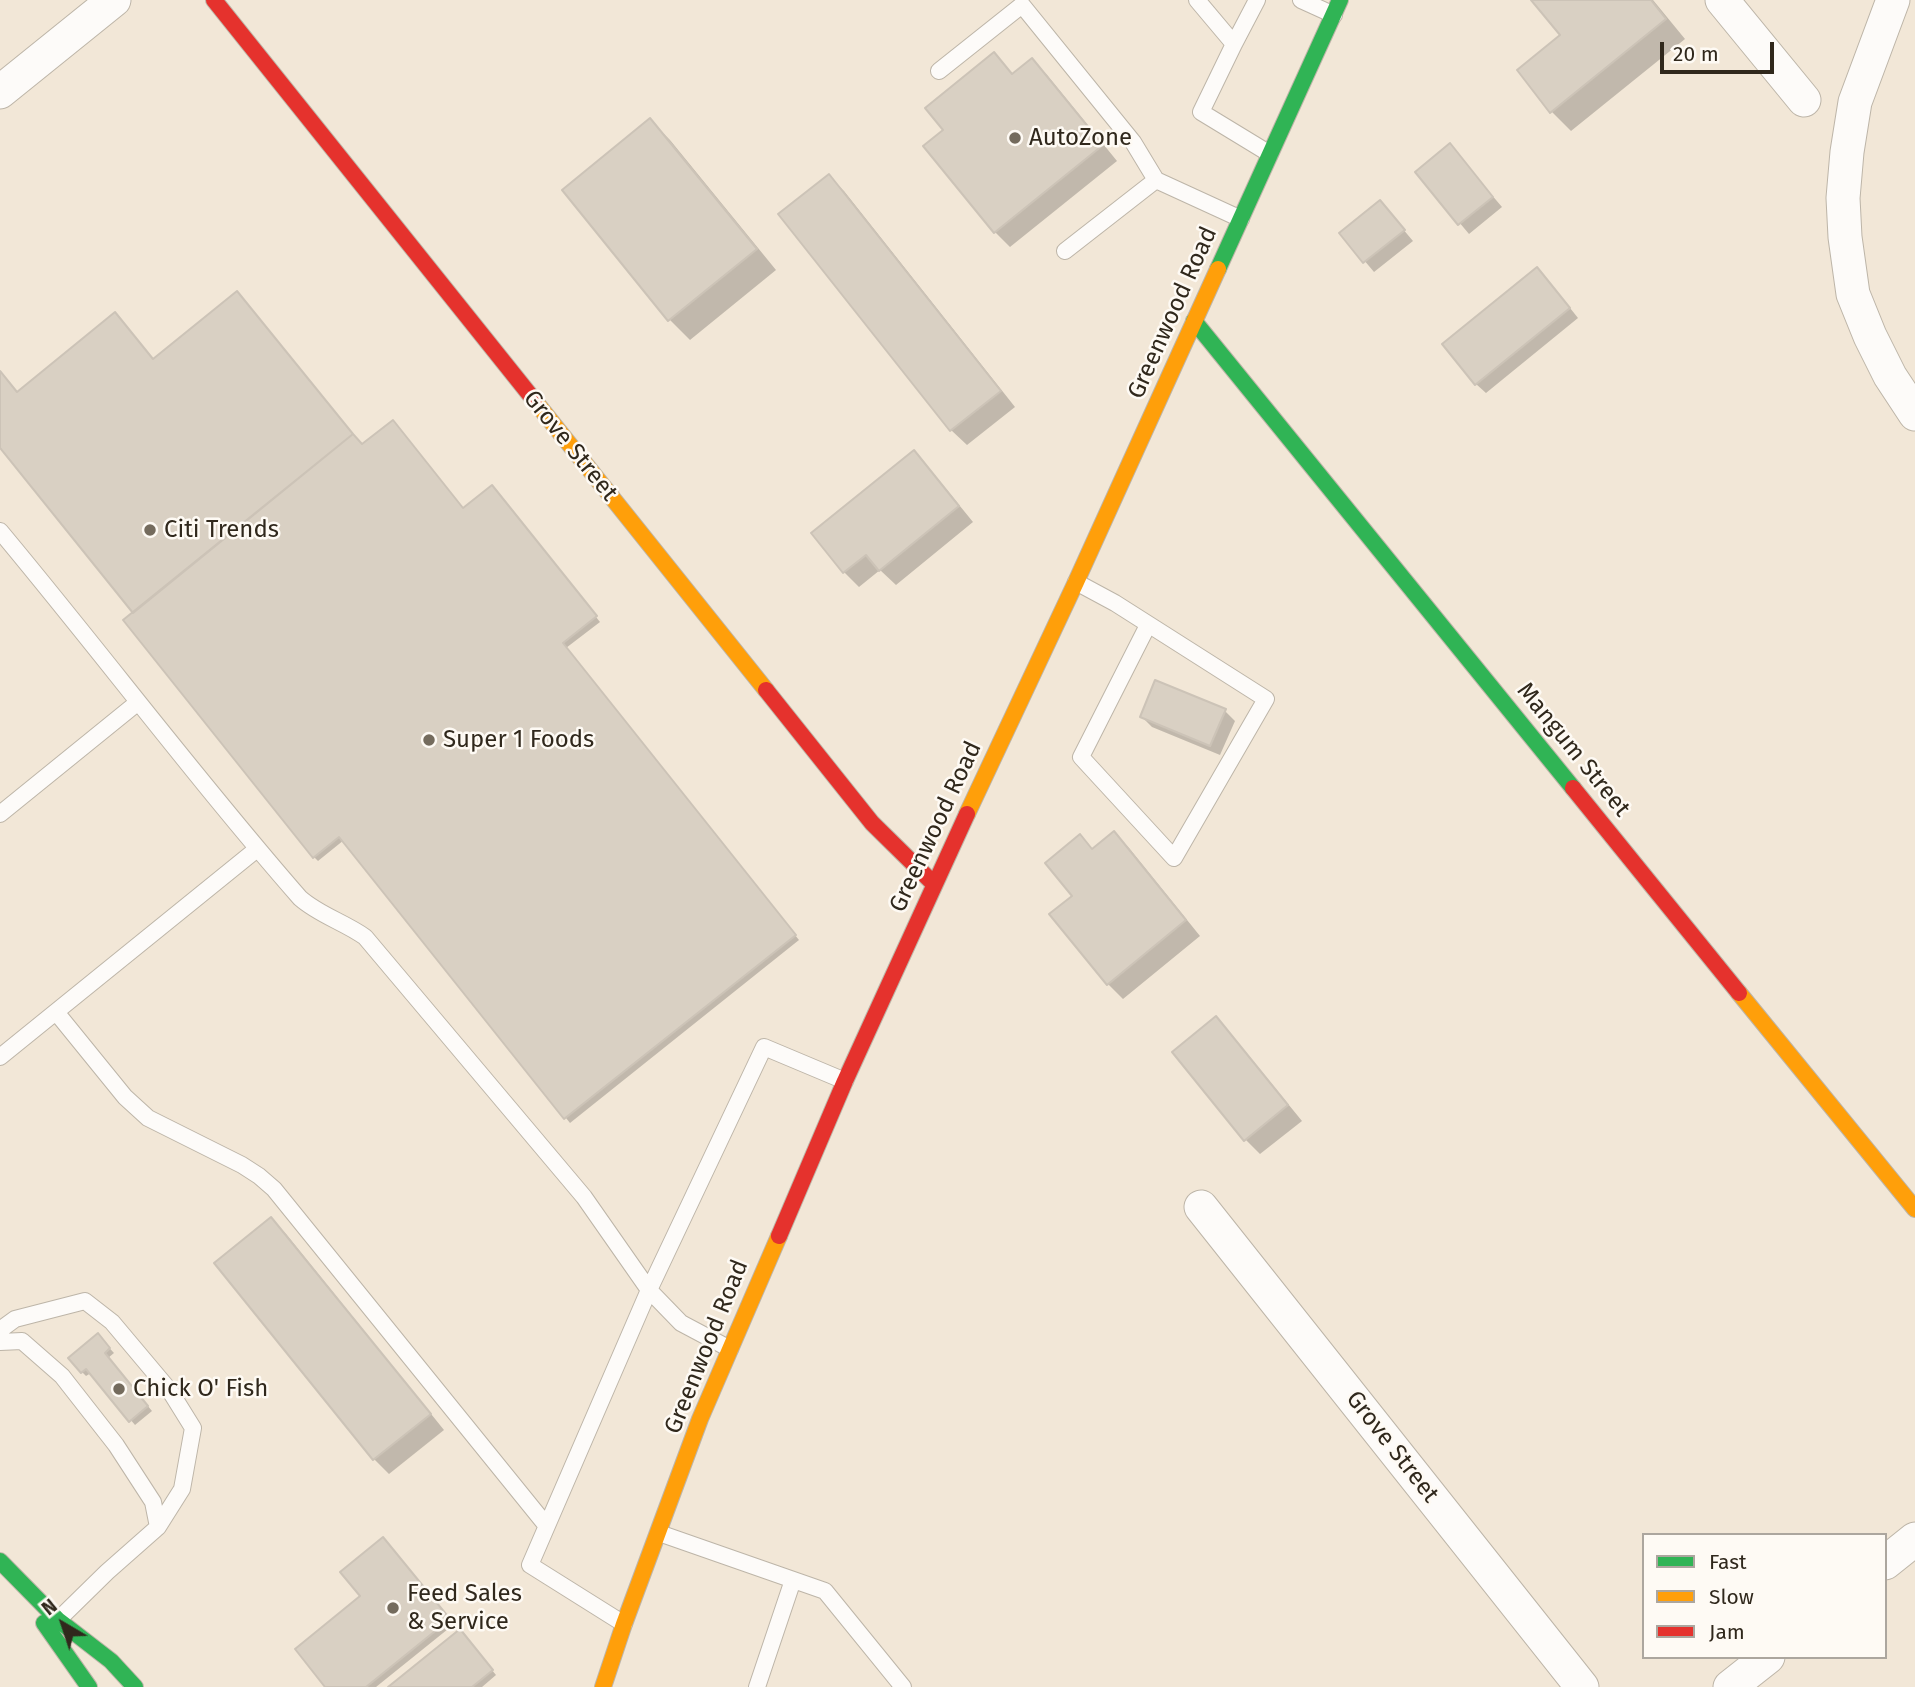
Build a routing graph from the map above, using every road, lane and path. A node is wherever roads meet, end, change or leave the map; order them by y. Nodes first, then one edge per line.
1 (114, 0) edge
2 (214, 0) edge
3 (1198, 0) edge
4 (1257, 0) edge
5 (1301, 0) edge
6 (1722, 0) edge
7 (1894, 0) edge
8 (1025, 3) edge
9 (1337, 7) edge
10 (1234, 44) junction
11 (939, 71) dead end
12 (0, 92) edge
13 (1804, 100) dead end
14 (1270, 154) junction
15 (1156, 180) junction
16 (1241, 219) junction
17 (1065, 250) dead end
18 (1194, 321) junction
19 (1915, 414) edge
20 (0, 531) edge
21 (1076, 582) junction
22 (1148, 625) junction
23 (137, 703) junction
24 (0, 814) edge
25 (257, 849) junction
26 (934, 884) junction
27 (56, 1013) junction
28 (0, 1057) edge
29 (845, 1081) junction
30 (1201, 1207) dead end
31 (1915, 1209) edge
32 (649, 1290) junction
33 (0, 1330) edge
34 (0, 1342) edge
35 (730, 1349) junction
36 (546, 1525) junction
37 (158, 1527) junction
38 (659, 1533) junction
39 (1915, 1539) edge
40 (0, 1561) edge
41 (1887, 1561) edge
42 (793, 1580) junction
43 (58, 1620) junction
44 (624, 1625) junction
45 (1765, 1659) edge
46 (89, 1687) edge
47 (135, 1687) edge
48 (603, 1687) edge
49 (757, 1687) edge
50 (903, 1687) edge
51 (1582, 1687) edge
52 (1730, 1687) edge

1 - 12 street
2 - 26 street, Grove Street
3 - 10 lane
4 - 10 lane
5 - 9 lane
6 - 13 street
7 - 19 street
8 - 11 lane
8 - 15 lane
9 - 14 street, Greenwood Road
10 - 14 lane
14 - 16 street, Greenwood Road
15 - 16 lane
15 - 17 lane
16 - 18 street, Greenwood Road
18 - 21 street, Greenwood Road
18 - 31 street, Mangum Street
20 - 23 lane
21 - 22 lane
21 - 26 street, Greenwood Road
22 - 22 lane
23 - 24 lane
23 - 25 lane
25 - 27 lane
25 - 32 lane
26 - 29 street, Greenwood Road
27 - 28 lane
27 - 36 lane
29 - 32 lane
29 - 35 street, Greenwood Road
30 - 51 street, Grove Street
32 - 35 lane
32 - 36 lane
33 - 37 lane
34 - 37 lane
35 - 38 street, Greenwood Road
36 - 44 lane
37 - 43 lane
38 - 42 lane
38 - 44 street, Greenwood Road
39 - 41 street
40 - 43 street
40 - 46 street
42 - 49 lane
42 - 50 lane
43 - 47 street
44 - 48 street, Greenwood Road
45 - 52 street

